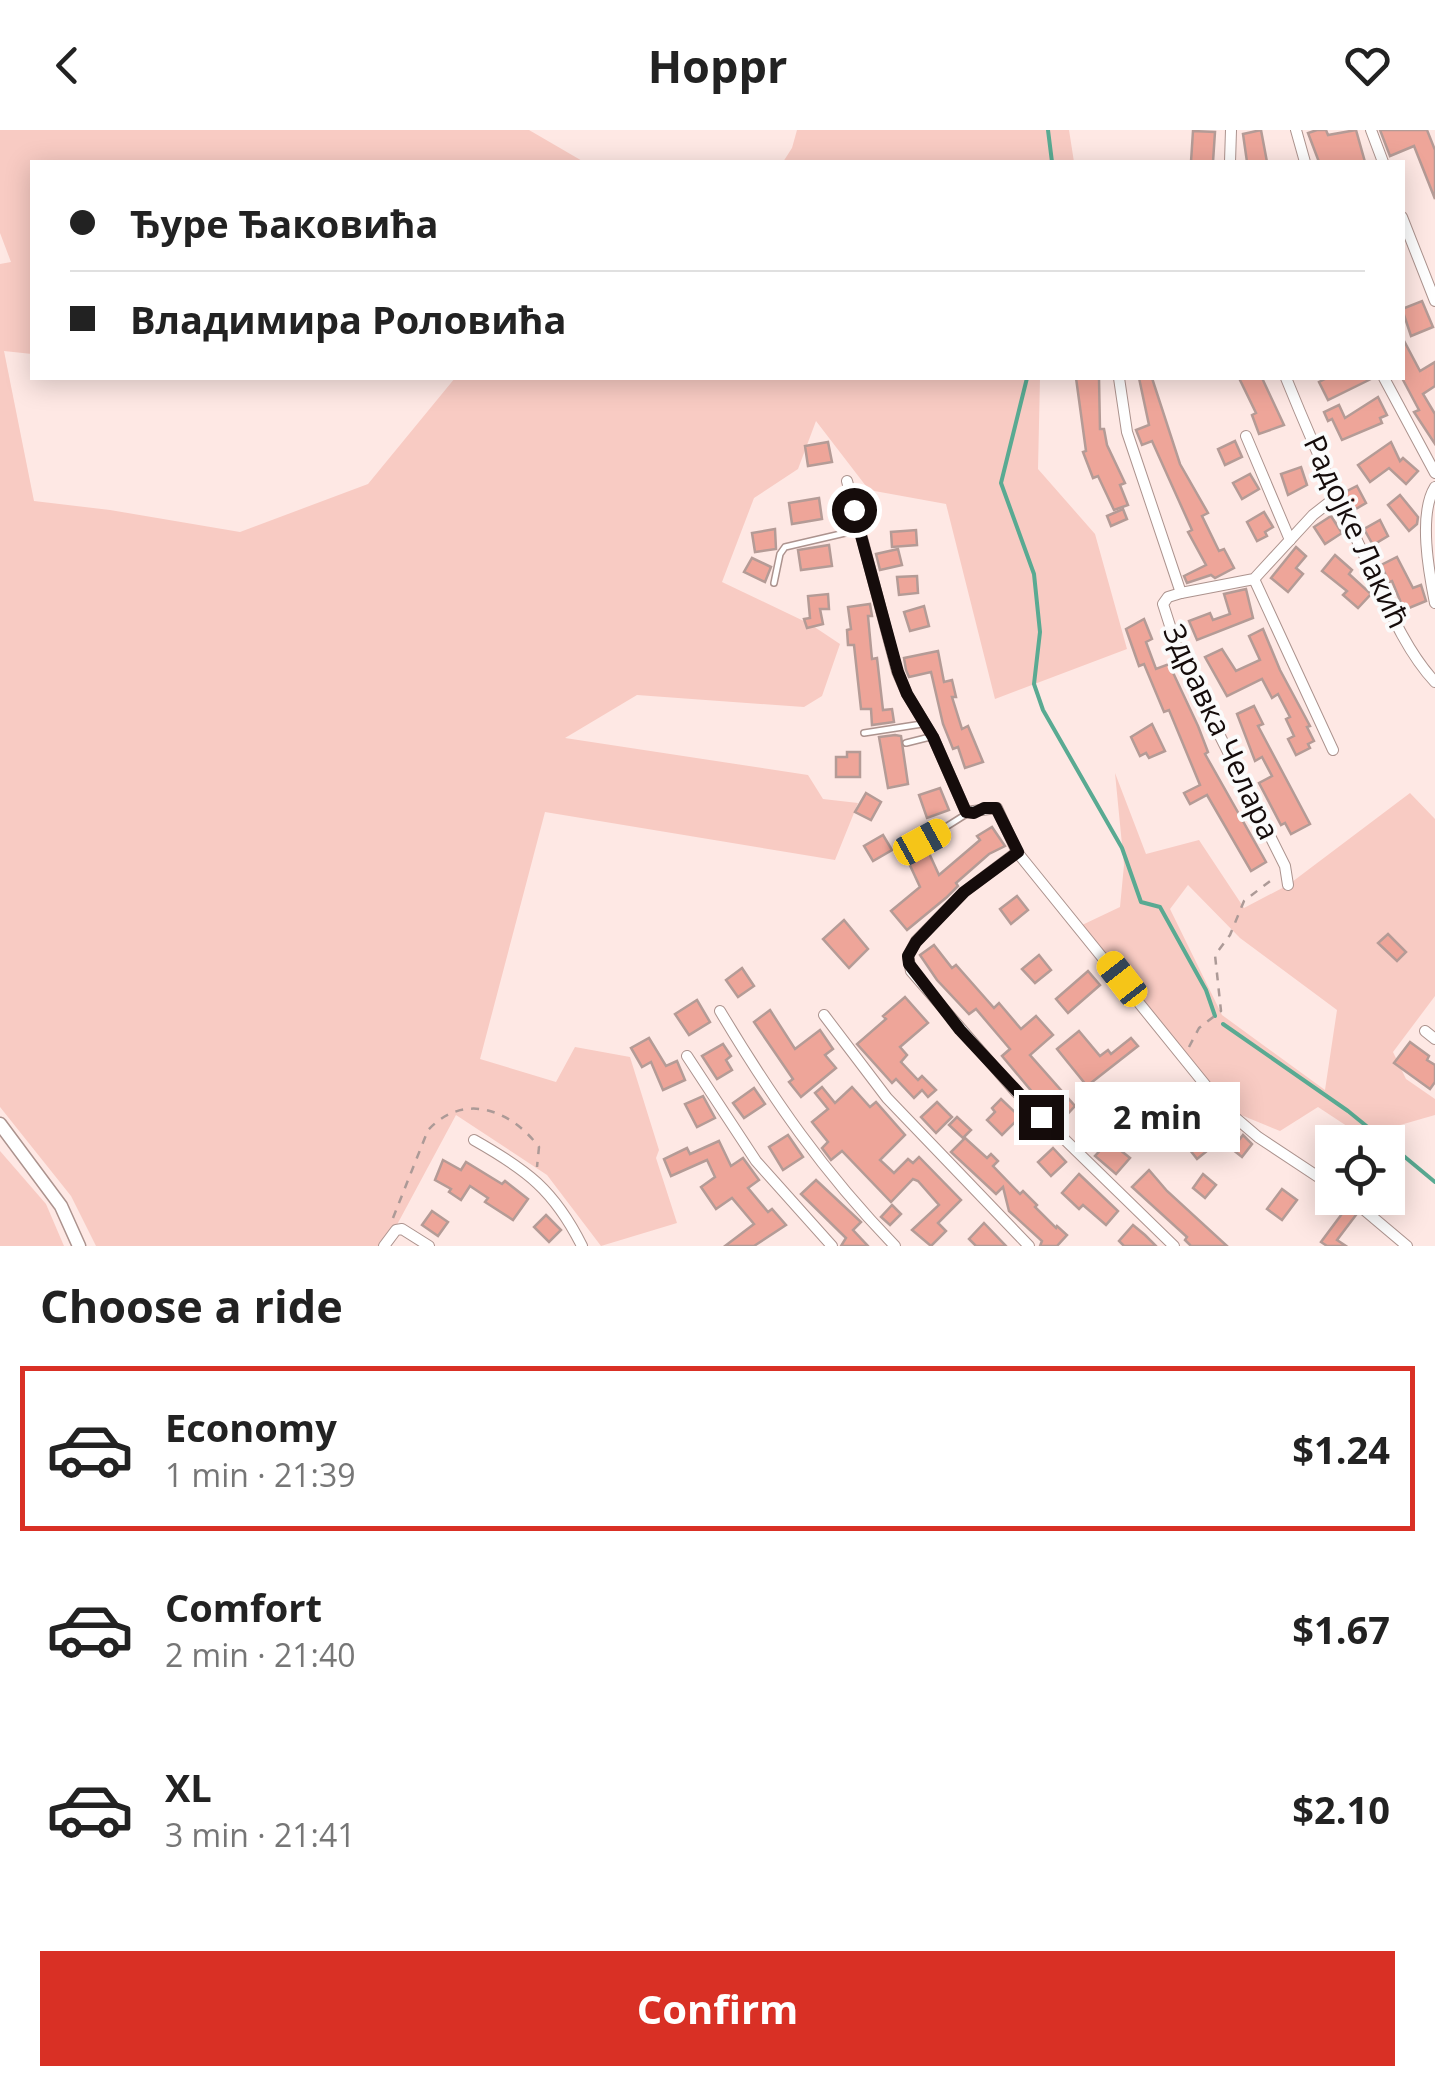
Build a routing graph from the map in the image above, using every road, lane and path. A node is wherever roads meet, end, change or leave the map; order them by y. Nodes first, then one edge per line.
1 (1230, 130) edge
2 (1296, 130) edge
3 (1371, 130) edge
4 (1230, 160) edge
5 (1304, 160) edge
6 (1381, 160) edge
7 (1405, 226) edge
8 (1435, 301) edge
9 (1119, 380) edge
10 (1287, 380) edge
11 (1385, 380) edge
12 (1246, 436) dead end
13 (1435, 472) edge
14 (846, 480) dead end
15 (1435, 487) edge
16 (1336, 496) junction
17 (860, 530) junction
18 (1290, 540) junction
19 (1254, 580) junction
20 (774, 583) dead end
21 (1182, 593) junction
22 (1435, 598) edge
23 (1435, 682) edge
24 (924, 723) junction
25 (864, 733) dead end
26 (933, 737) junction
27 (906, 742) dead end
28 (1333, 750) dead end
29 (968, 813) junction
30 (922, 842) dead end
31 (1018, 852) junction
32 (1285, 866) junction
33 (1288, 885) dead end
34 (720, 1011) dead end
35 (824, 1015) dead end
36 (1425, 1031) dead end
37 (1435, 1039) edge
38 (687, 1056) dead end
39 (1185, 1058) junction
40 (0, 1124) edge
41 (474, 1140) dead end
42 (1315, 1174) edge
43 (533, 1178) junction
44 (1370, 1215) edge
45 (392, 1234) junction
46 (79, 1246) edge
47 (384, 1246) edge
48 (429, 1246) edge
49 (582, 1246) edge
50 (832, 1246) edge
51 (895, 1246) edge
52 (1029, 1246) edge
53 (1174, 1246) edge
54 (1407, 1246) edge

1 - 4 street
2 - 5 street
3 - 6 street
7 - 8 street
9 - 21 street, Здравка Челара
10 - 16 street, Радојке Лакић
11 - 13 street
12 - 18 street
14 - 17 street
15 - 22 street
16 - 18 street
16 - 23 street, Радојке Лакић
17 - 20 lane
17 - 24 street
18 - 19 street
19 - 21 street
19 - 28 street
21 - 32 street, Здравка Челара
24 - 25 lane
24 - 26 street
26 - 27 lane
26 - 29 street
29 - 30 lane
29 - 31 street
31 - 39 street
31 - 53 street
32 - 33 street
32 - 39 path
34 - 51 street
35 - 52 street
36 - 37 street
38 - 50 street
39 - 42 street
40 - 46 street
41 - 43 street
43 - 45 path
43 - 49 street
44 - 54 street
45 - 47 street
45 - 48 street

